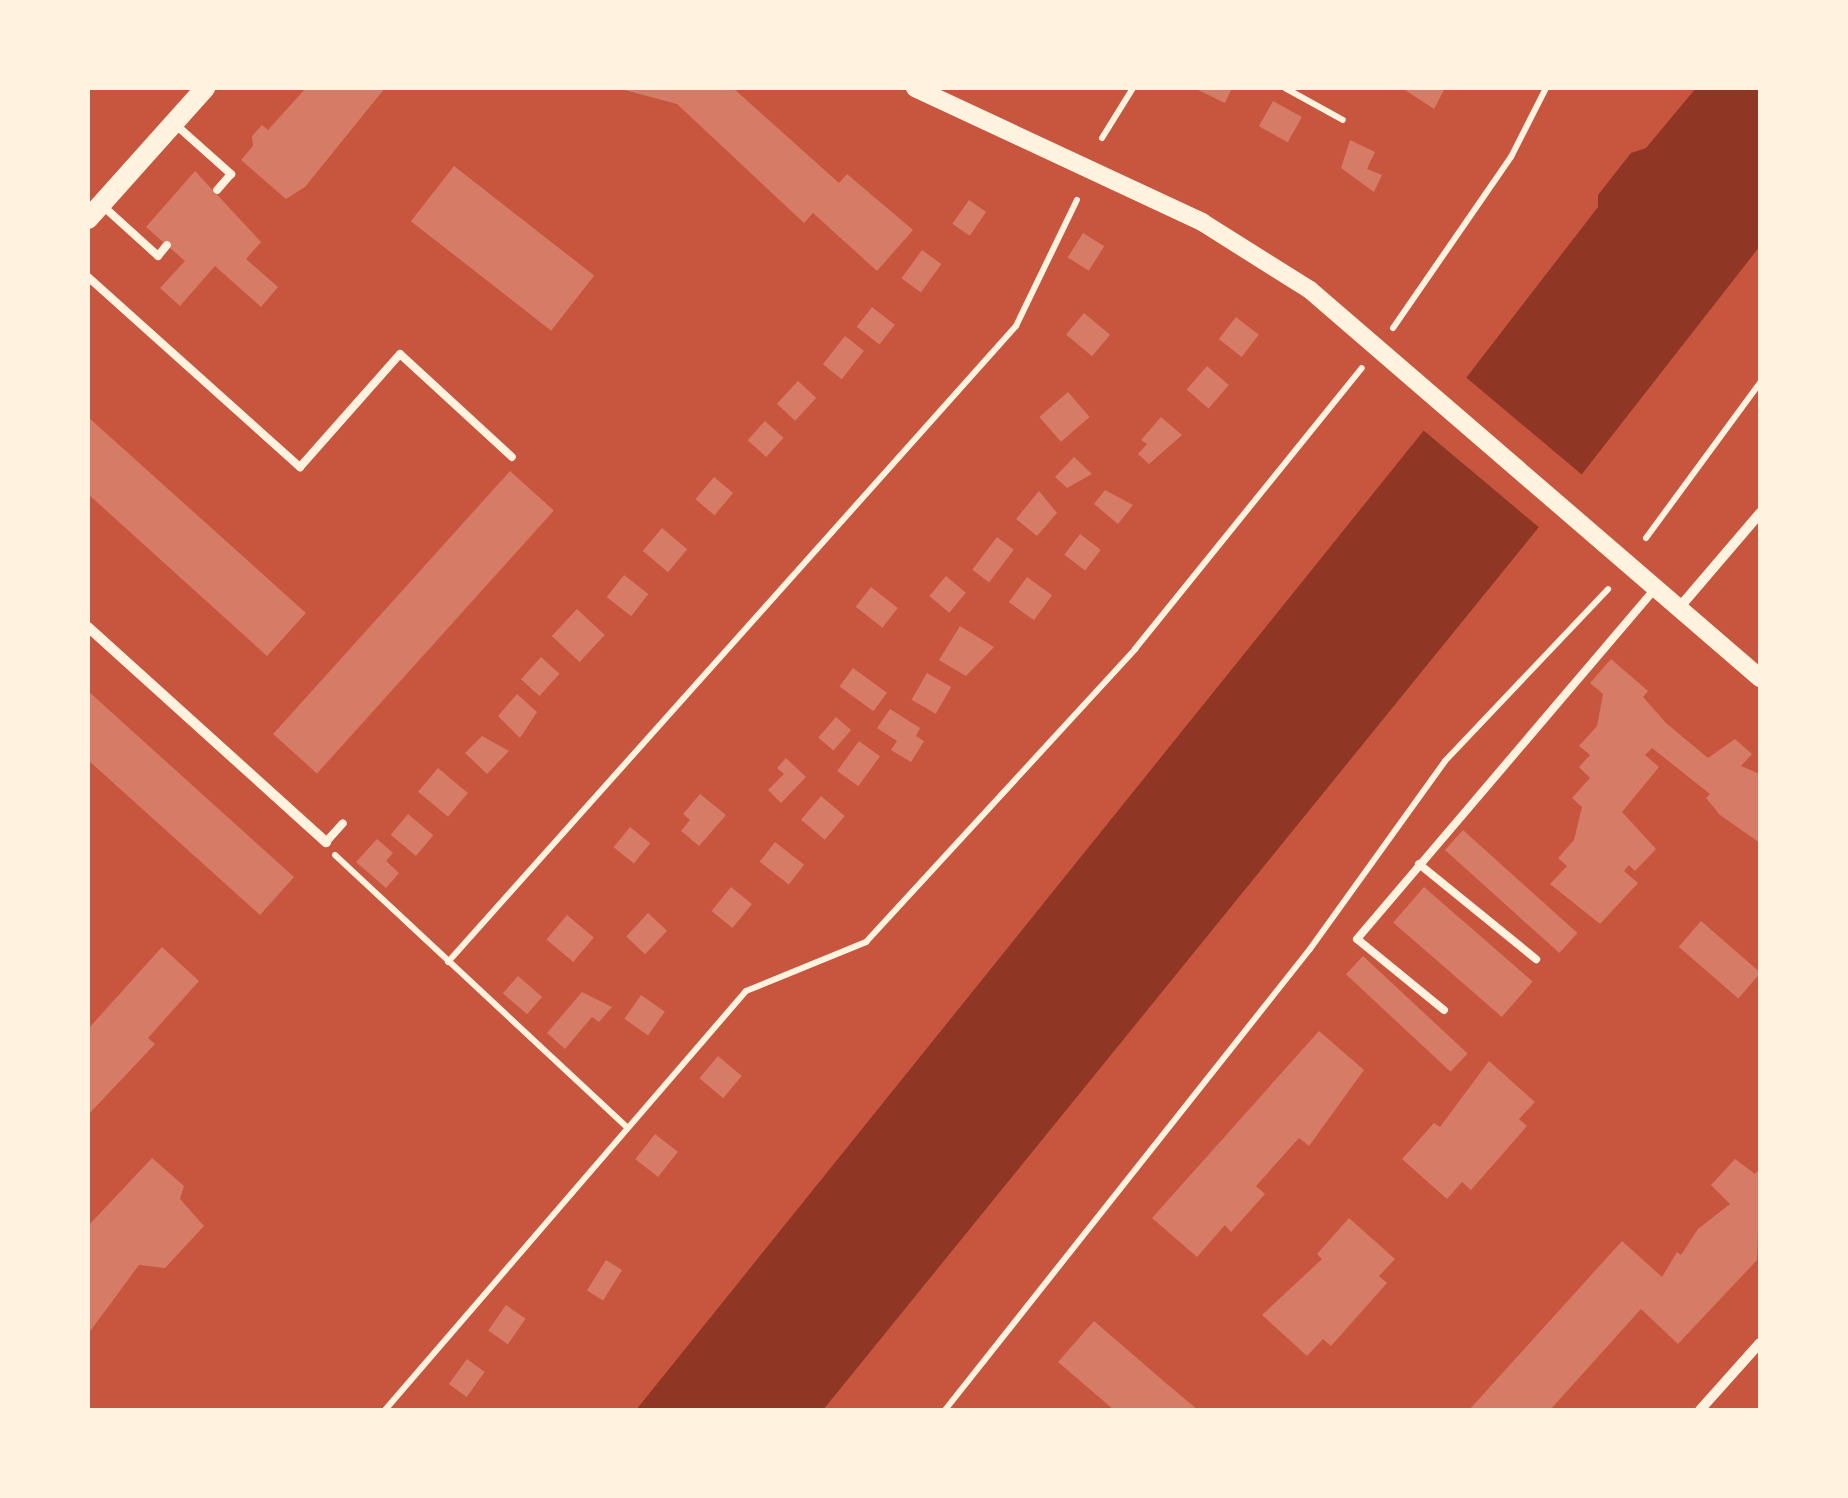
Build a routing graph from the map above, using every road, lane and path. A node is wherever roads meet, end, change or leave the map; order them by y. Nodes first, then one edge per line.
1 (205, 88) edge
2 (915, 88) edge
3 (1133, 88) edge
4 (1285, 88) edge
5 (1546, 88) edge
6 (1343, 120) dead end
7 (173, 123) junction
8 (1102, 138) dead end
9 (217, 190) dead end
10 (1077, 200) dead end
11 (94, 211) edge
12 (167, 245) dead end
13 (88, 276) edge
14 (1393, 328) dead end
15 (1362, 368) dead end
16 (1760, 382) edge
17 (512, 457) dead end
18 (1760, 514) edge
19 (1646, 538) dead end
20 (1608, 588) dead end
21 (1656, 588) junction
22 (1679, 608) junction
23 (88, 627) edge
24 (1760, 678) edge
25 (343, 822) dead end
26 (326, 842) joint
27 (1419, 864) junction
28 (342, 867) dead end
29 (1536, 959) dead end
30 (448, 962) junction
31 (1444, 1010) dead end
32 (628, 1128) junction
33 (1760, 1343) edge
34 (385, 1410) edge
35 (945, 1410) edge
36 (1700, 1410) edge

1 - 7 main road
2 - 21 street
3 - 8 path
4 - 6 path
5 - 14 path
7 - 9 lane
7 - 11 main road
10 - 30 path
11 - 12 lane
13 - 17 lane
15 - 32 path
16 - 19 path
18 - 22 street
20 - 35 path
21 - 22 street
21 - 27 lane
22 - 24 street
23 - 26 street
25 - 26 lane
27 - 29 lane
27 - 31 lane
28 - 30 path
30 - 32 path
32 - 34 path
33 - 36 street

